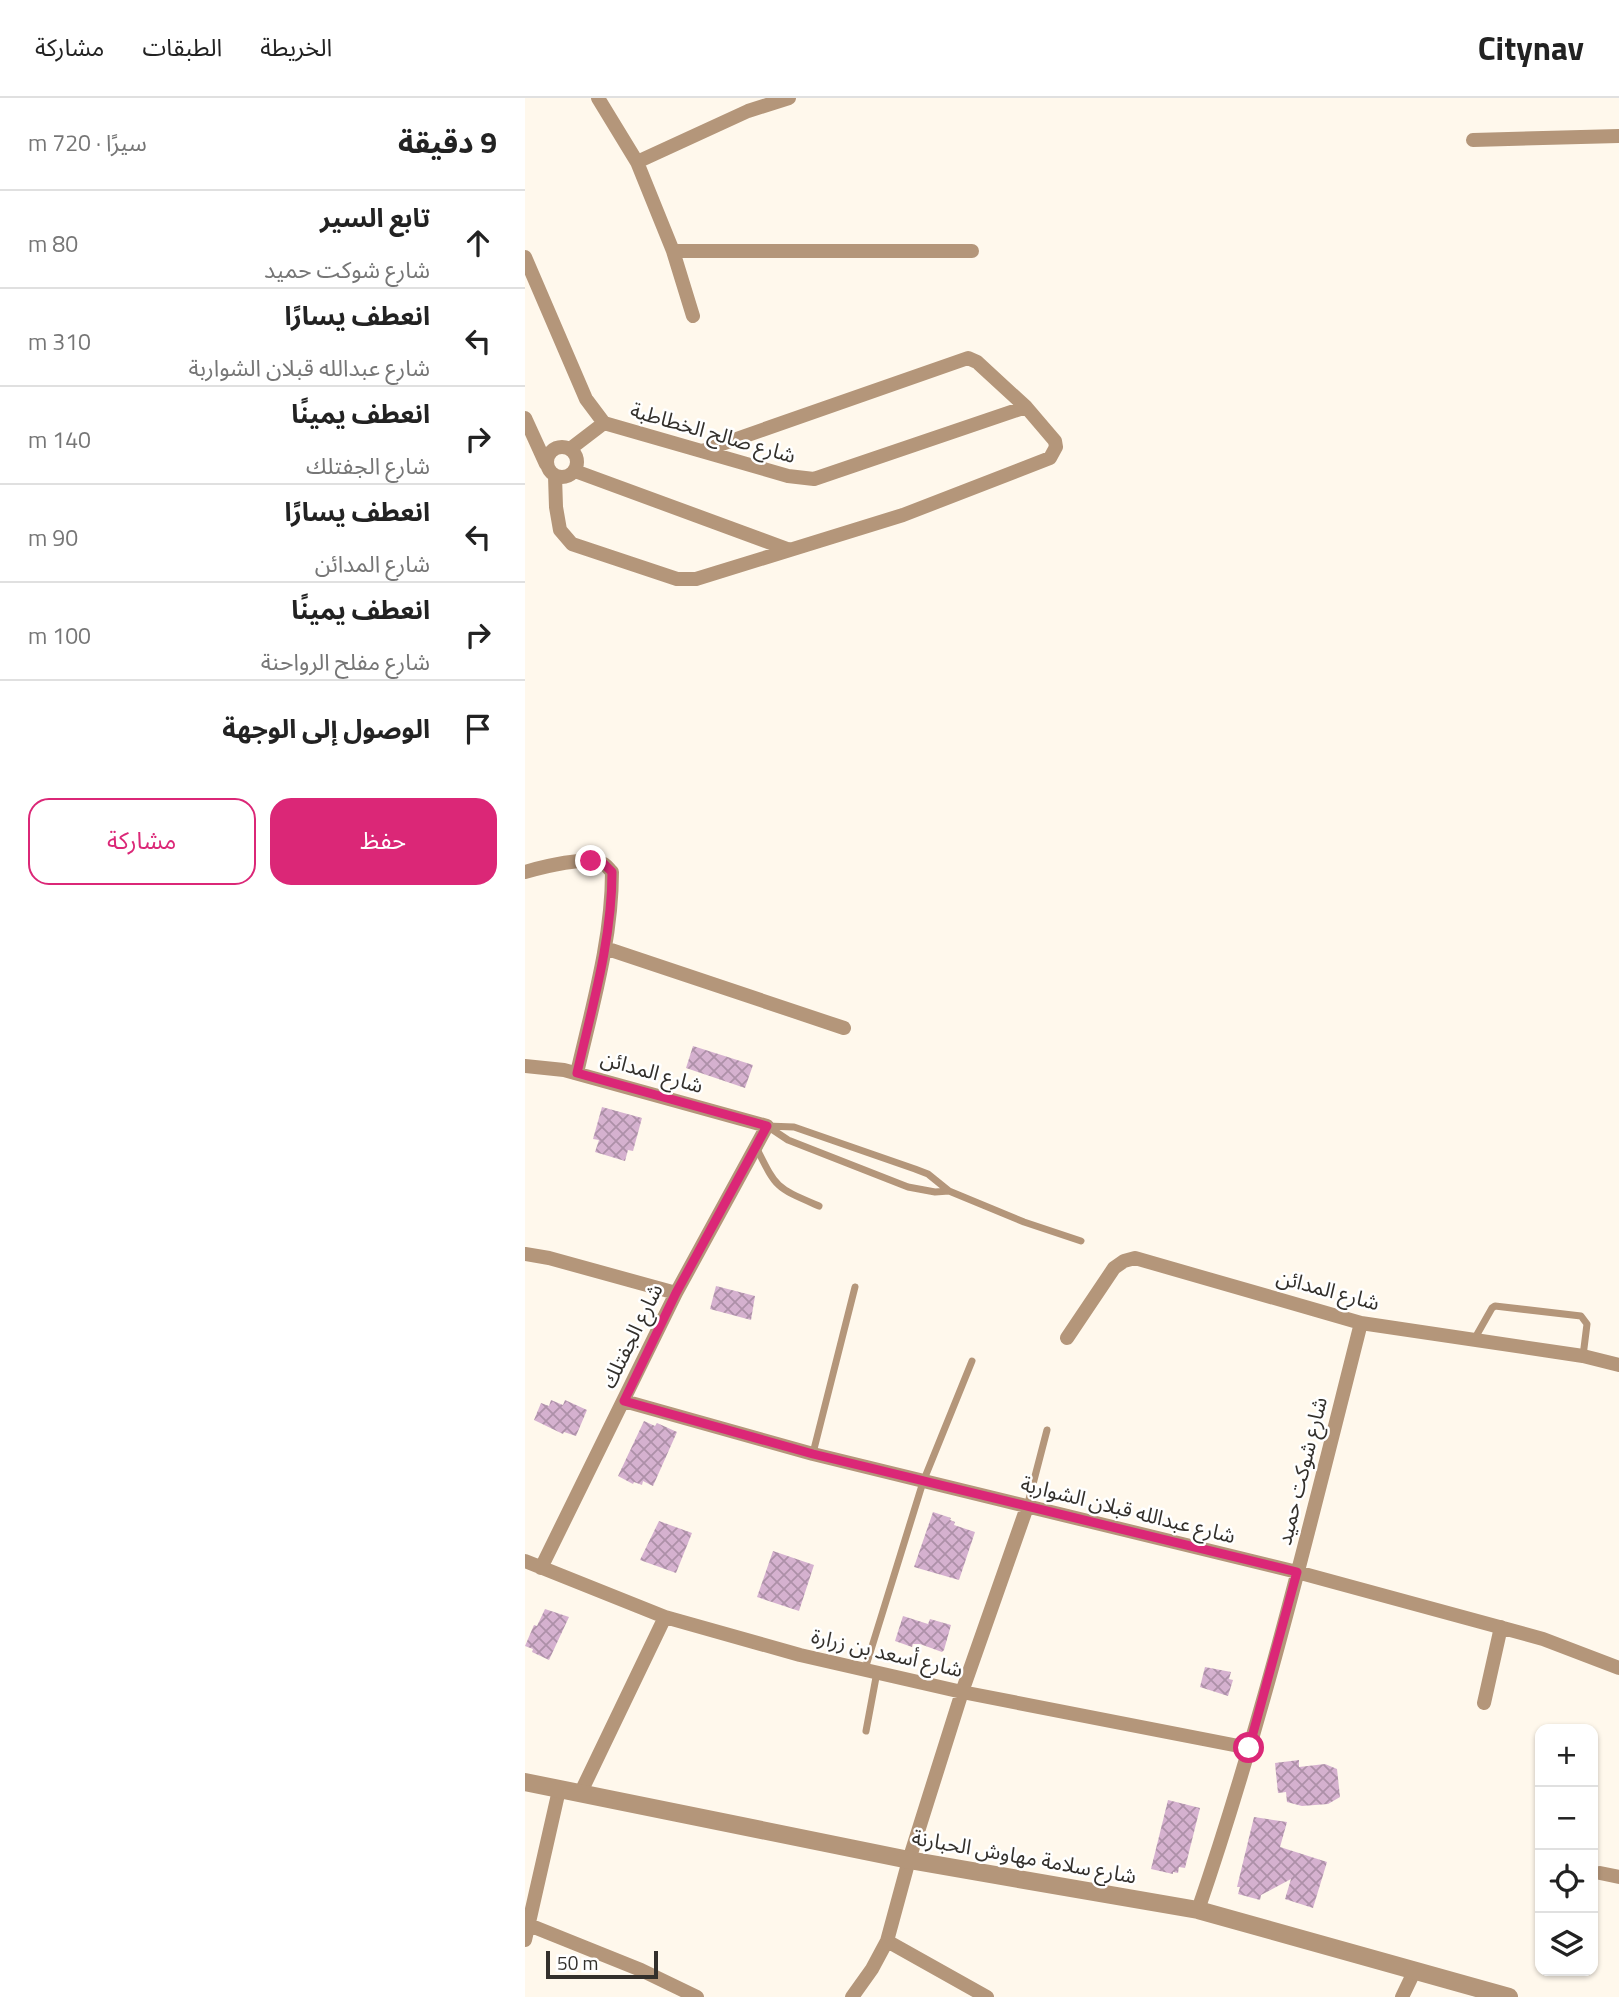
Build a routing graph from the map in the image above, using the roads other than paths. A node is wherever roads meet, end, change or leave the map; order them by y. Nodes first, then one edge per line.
1 (598, 98) edge
2 (789, 98) edge
3 (744, 105) edge
4 (1619, 136) edge
5 (1473, 140) dead end
6 (638, 162) junction
7 (673, 251) junction
8 (972, 251) dead end
9 (525, 257) edge
10 (692, 316) dead end
11 (1025, 407) junction
12 (525, 418) edge
13 (604, 423) junction
14 (570, 449) junction
15 (702, 452) junction
16 (550, 470) junction
17 (575, 471) junction
18 (790, 550) junction
19 (525, 872) edge
20 (605, 948) junction
21 (844, 1028) dead end
22 (525, 1066) edge
23 (577, 1073) junction
24 (767, 1126) junction
25 (756, 1146) junction
26 (949, 1191) junction
27 (819, 1206) dead end
28 (1080, 1241) dead end
29 (525, 1254) edge
30 (855, 1287) dead end
31 (676, 1293) junction
32 (1361, 1323) junction
33 (1066, 1338) dead end
34 (1475, 1338) junction
35 (1583, 1356) junction
36 (972, 1361) dead end
37 (1619, 1365) edge
38 (624, 1401) junction
39 (1047, 1430) dead end
40 (813, 1454) junction
41 (923, 1482) junction
42 (1027, 1507) junction
43 (525, 1561) edge
44 (541, 1568) junction
45 (1297, 1572) junction
46 (665, 1617) junction
47 (1501, 1628) junction
48 (1619, 1668) edge
49 (871, 1670) junction
50 (962, 1692) junction
51 (1485, 1703) dead end
52 (866, 1731) dead end
53 (1249, 1748) junction
54 (525, 1782) edge
55 (559, 1790) junction
56 (580, 1794) junction
57 (909, 1860) junction
58 (1600, 1873) dead end
59 (1619, 1877) edge
60 (1198, 1910) junction
61 (529, 1925) junction
62 (525, 1940) edge
63 (887, 1941) junction
64 (1414, 1972) junction
65 (697, 1997) edge
66 (852, 1997) edge
67 (987, 1997) edge
68 (1402, 1997) edge
69 (1509, 1997) edge

1 - 6 street
2 - 3 street
3 - 6 street
4 - 5 street
6 - 7 street
7 - 8 street
7 - 10 street
9 - 13 street, شارع صالح الخطاطبة
11 - 15 street, شارع صالح الخطاطبة
11 - 15 street
11 - 18 street
12 - 16 street
13 - 14 street
13 - 15 street, شارع صالح الخطاطبة
14 - 16 street
14 - 17 street
16 - 17 street
16 - 18 street
17 - 18 street
19 - 20 street
20 - 21 street
20 - 23 street
22 - 23 street, شارع المدائن
23 - 24 street, شارع المدائن
24 - 25 street, شارع الجفتلك
24 - 26 lane
24 - 26 lane
25 - 27 lane
25 - 31 street, شارع الجفتلك
26 - 28 lane
29 - 31 street
30 - 40 lane
31 - 38 street, شارع الجفتلك
32 - 33 street, شارع المدائن
32 - 34 street, شارع المدائن
32 - 45 street, شارع شوكت حميد
34 - 35 street, شارع المدائن
34 - 35 lane
35 - 37 street, شارع المدائن
36 - 41 lane
38 - 40 street, شارع عبدالله قبلان الشواربة
38 - 44 street, شارع الجفتلك
39 - 42 lane
40 - 41 street, شارع عبدالله قبلان الشواربة
41 - 42 street, شارع عبدالله قبلان الشواربة
41 - 49 lane
42 - 45 street, شارع عبدالله قبلان الشواربة
42 - 50 street
43 - 44 street, شارع أسعد بن زرارة
44 - 46 street, شارع أسعد بن زرارة
45 - 47 street, شارع عبدالله قبلان الشواربة
45 - 53 street, شارع شوكت حميد
46 - 49 street, شارع أسعد بن زرارة
46 - 56 street
47 - 48 street, شارع عبدالله قبلان الشواربة
47 - 51 street
49 - 50 street, شارع أسعد بن زرارة
49 - 52 lane
50 - 53 street, شارع أسعد بن زرارة
50 - 57 street
53 - 60 street, شارع شوكت حميد
54 - 55 street, شارع سلامة مهاوش الحبارنة
55 - 56 street, شارع سلامة مهاوش الحبارنة
55 - 61 street
56 - 57 street, شارع سلامة مهاوش الحبارنة
57 - 60 street, شارع سلامة مهاوش الحبارنة
57 - 63 street
58 - 59 street
60 - 64 street, شارع سلامة مهاوش الحبارنة
61 - 62 street
61 - 65 street
63 - 66 street
63 - 67 street
64 - 68 street
64 - 69 street, شارع سلامة مهاوش الحبارنة

